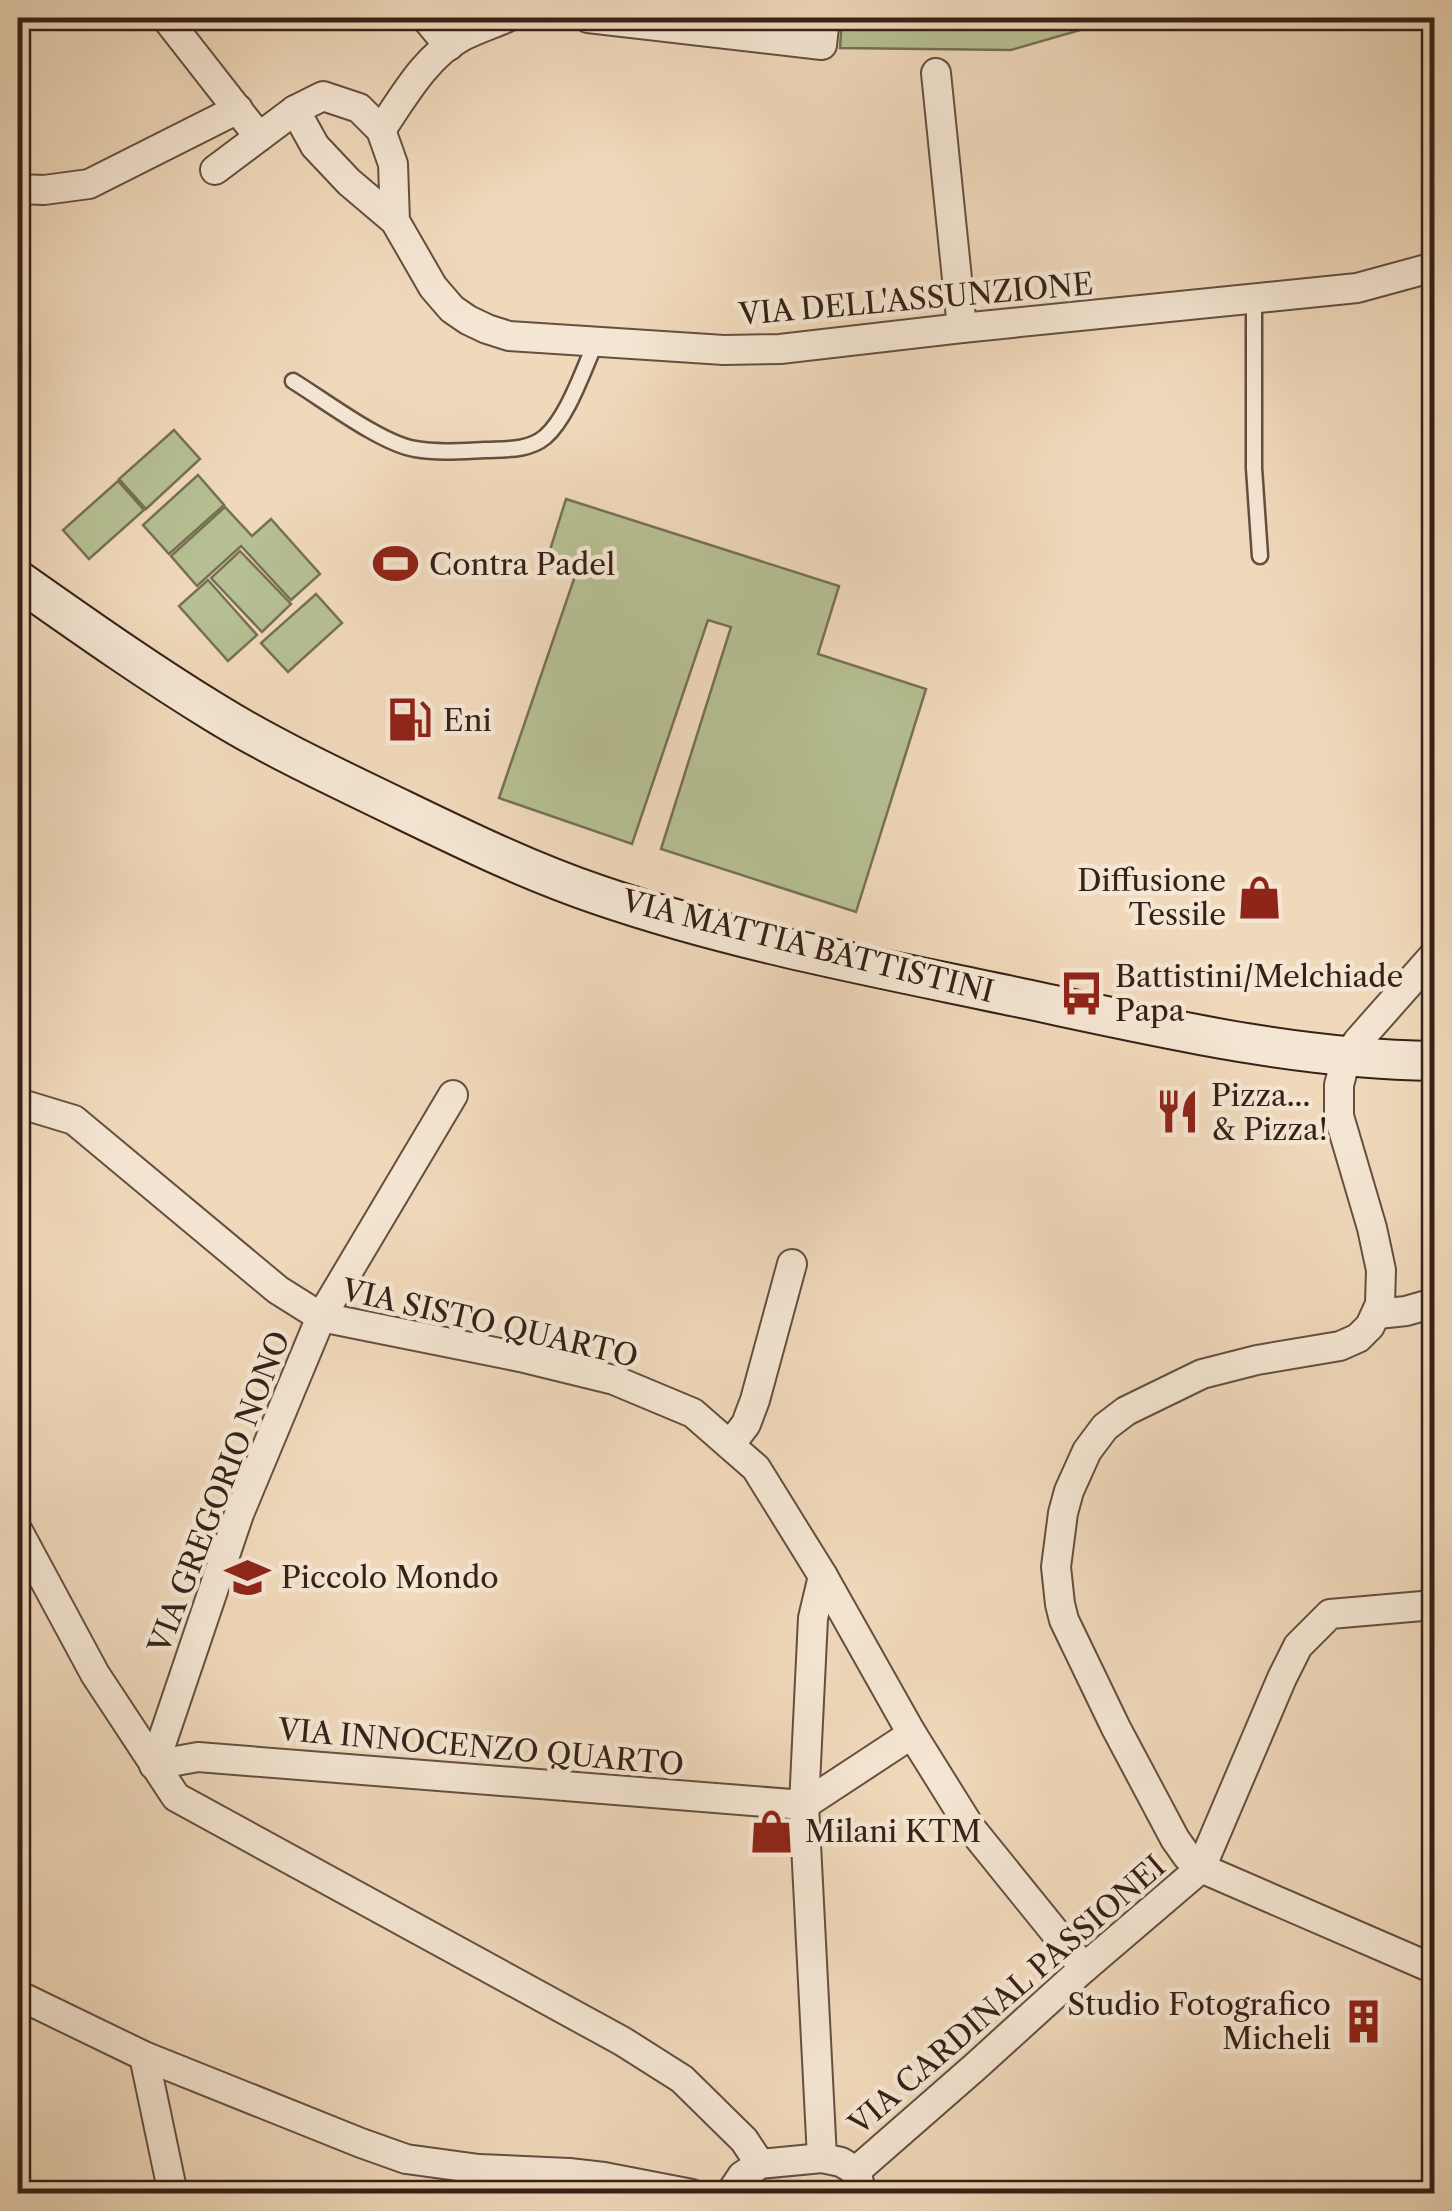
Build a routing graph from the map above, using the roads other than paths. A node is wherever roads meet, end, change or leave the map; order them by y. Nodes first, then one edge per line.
1 (166, 18) edge
2 (426, 18) edge
3 (506, 18) edge
4 (588, 18) edge
5 (825, 18) edge
6 (448, 46) junction
7 (936, 73) dead end
8 (238, 109) junction
9 (295, 110) junction
10 (381, 130) junction
11 (260, 136) junction
12 (216, 170) dead end
13 (18, 189) edge
14 (396, 221) junction
15 (1434, 268) edge
16 (1254, 298) junction
17 (962, 328) junction
18 (596, 342) junction
19 (294, 381) dead end
20 (1260, 556) dead end
21 (18, 580) edge
22 (1434, 955) edge
23 (1346, 1058) junction
24 (1434, 1061) edge
25 (453, 1094) dead end
26 (18, 1103) edge
27 (792, 1264) dead end
28 (1434, 1303) edge
29 (1378, 1314) junction
30 (320, 1317) junction
31 (730, 1445) junction
32 (18, 1532) edge
33 (823, 1576) junction
34 (1434, 1605) edge
35 (912, 1734) junction
36 (154, 1765) junction
37 (804, 1805) junction
38 (1201, 1868) junction
39 (1084, 1968) junction
40 (1434, 1969) edge
41 (18, 1995) edge
42 (144, 2056) junction
43 (822, 2158) junction
44 (760, 2164) junction
45 (859, 2182) edge
46 (173, 2194) edge
47 (692, 2194) edge
48 (730, 2194) edge

1 - 8 street
2 - 6 street
3 - 6 street
4 - 5 street
6 - 10 street
7 - 17 street
8 - 11 street
8 - 13 street
9 - 10 street
9 - 11 street
9 - 14 street, VIA DELL'ASSUNZIONE
10 - 14 street, VIA DELL'ASSUNZIONE
11 - 12 street
14 - 18 street, VIA DELL'ASSUNZIONE
15 - 16 street, VIA DELL'ASSUNZIONE
16 - 17 street, VIA DELL'ASSUNZIONE
16 - 20 lane
17 - 18 street, VIA DELL'ASSUNZIONE
18 - 19 lane
21 - 23 main road, VIA MATTIA BATTISTINI
22 - 23 street
23 - 24 main road, VIA MATTIA BATTISTINI
23 - 29 street
25 - 30 street, VIA GREGORIO NONO
26 - 30 street, VIA SISTO QUARTO
27 - 31 street
28 - 29 street
29 - 38 street
30 - 31 street, VIA SISTO QUARTO
30 - 36 street, VIA GREGORIO NONO
31 - 33 street, VIA SISTO QUARTO
32 - 36 street
33 - 35 street, VIA SISTO QUARTO
33 - 37 street
34 - 38 street
35 - 37 street
35 - 39 street, VIA SISTO QUARTO
36 - 37 street, VIA INNOCENZO QUARTO
36 - 44 street
37 - 43 street
38 - 39 street, VIA CARDINAL PASSIONEI
38 - 40 street
39 - 45 street, VIA CARDINAL PASSIONEI
41 - 42 street
42 - 46 street
42 - 47 street
43 - 44 street
43 - 45 street
44 - 48 street

